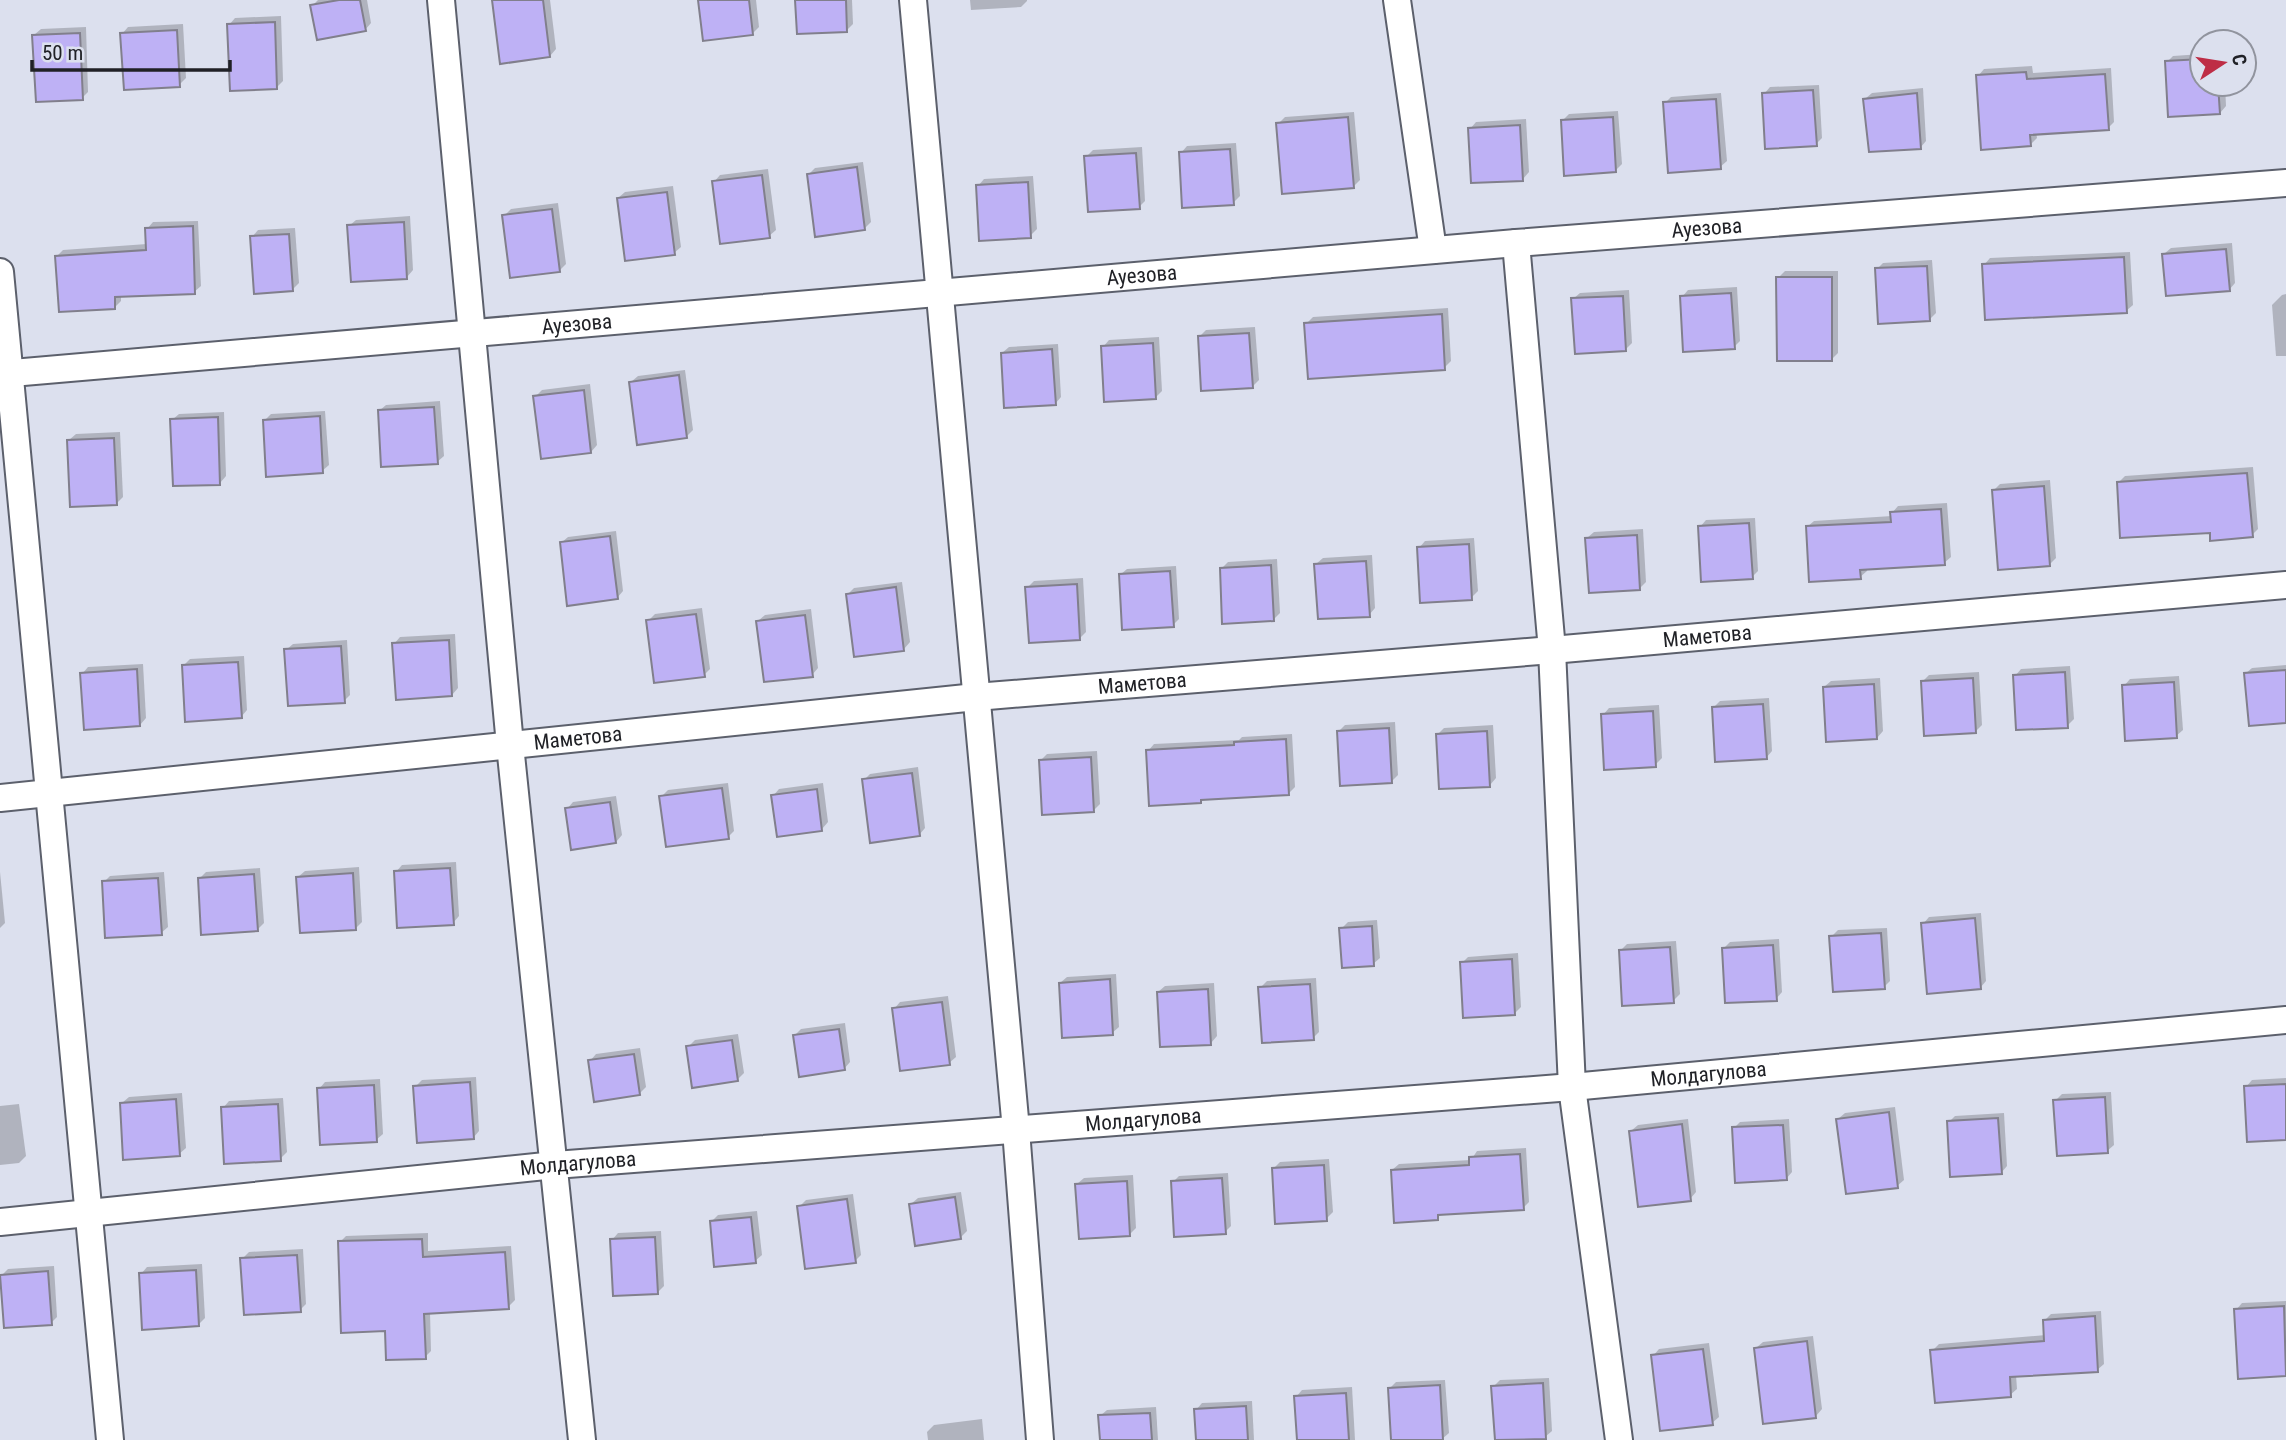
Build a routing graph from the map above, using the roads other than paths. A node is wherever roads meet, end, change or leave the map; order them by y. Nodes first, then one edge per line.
1 (441, 0) edge
2 (913, 0) edge
3 (1396, 0) edge
4 (2286, 183) edge
5 (1516, 243) junction
6 (1433, 250) junction
7 (0, 272) edge
8 (940, 292) junction
9 (471, 333) junction
10 (5, 374) edge
11 (2286, 585) edge
12 (1552, 650) junction
13 (976, 697) junction
14 (510, 745) junction
15 (49, 793) junction
16 (0, 798) edge
17 (2286, 1020) edge
18 (1572, 1087) junction
19 (1016, 1130) junction
20 (555, 1165) junction
21 (89, 1212) junction
22 (0, 1222) edge
23 (110, 1440) edge
24 (582, 1440) edge
25 (1040, 1440) edge
26 (1619, 1440) edge

1 - 9 street
2 - 8 street
3 - 6 street
4 - 5 street, Ауезова
5 - 6 street, Ауезова
5 - 12 street
6 - 8 street, Ауезова
7 - 10 street
8 - 9 street, Ауезова
8 - 13 street
9 - 10 street, Ауезова
9 - 14 street
10 - 15 street
11 - 12 street, Маметова
12 - 13 street, Маметова
12 - 18 street
13 - 14 street, Маметова
13 - 19 street
14 - 15 street, Маметова
14 - 20 street
15 - 16 street, Маметова
15 - 21 street
17 - 18 street, Молдагулова
18 - 19 street, Молдагулова
18 - 26 street
19 - 20 street, Молдагулова
19 - 25 street
20 - 21 street, Молдагулова
20 - 24 street
21 - 22 street, Молдагулова
21 - 23 street

